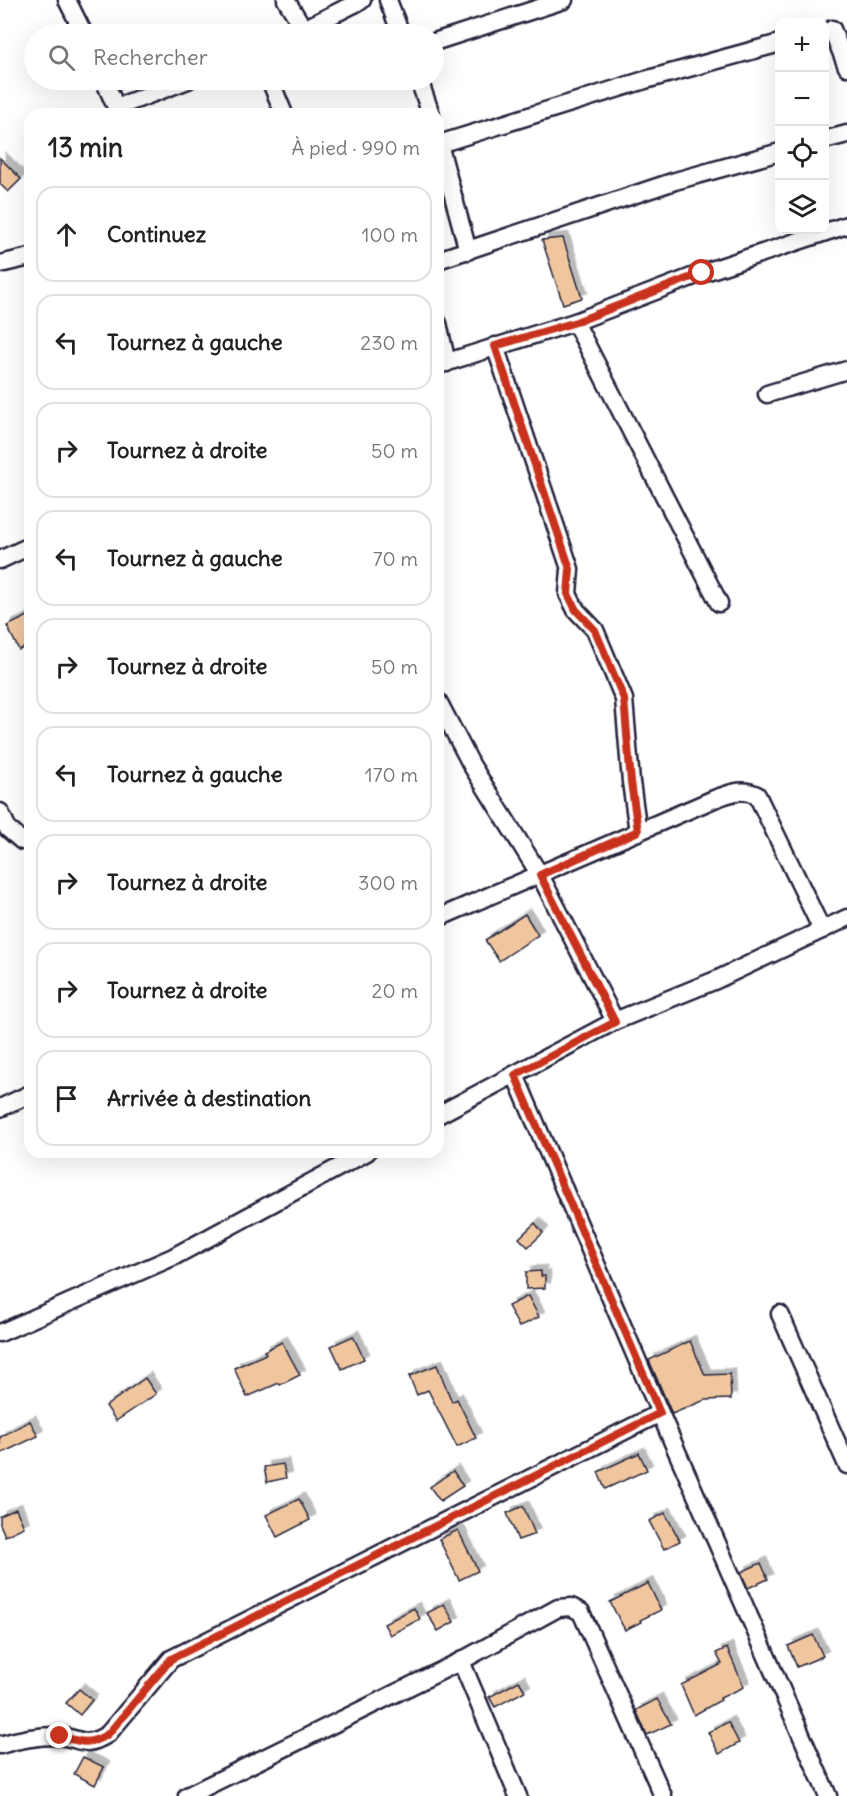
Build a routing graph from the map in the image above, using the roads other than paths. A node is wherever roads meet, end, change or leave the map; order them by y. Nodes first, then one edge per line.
1 (67, 0) edge
2 (286, 0) edge
3 (362, 0) edge
4 (388, 0) edge
5 (564, 0) edge
6 (79, 24) edge
7 (296, 24) edge
8 (315, 24) edge
9 (397, 24) edge
10 (835, 28) edge
11 (444, 39) edge
12 (775, 45) edge
13 (847, 67) edge
14 (109, 90) edge
15 (165, 90) edge
16 (274, 90) edge
17 (421, 90) edge
18 (117, 108) edge
19 (125, 108) edge
20 (282, 108) edge
21 (426, 108) edge
22 (847, 134) edge
23 (829, 139) edge
24 (444, 140) edge
25 (775, 153) edge
26 (444, 164) edge
27 (847, 225) edge
28 (468, 251) junction
29 (24, 258) edge
30 (444, 259) edge
31 (0, 264) edge
32 (576, 322) junction
33 (495, 346) junction
34 (444, 364) edge
35 (847, 370) edge
36 (767, 394) dead end
37 (24, 549) edge
38 (0, 560) edge
39 (719, 603) dead end
40 (444, 712) edge
41 (0, 812) edge
42 (638, 831) junction
43 (24, 840) edge
44 (540, 875) junction
45 (444, 915) edge
46 (847, 918) edge
47 (822, 930) junction
48 (615, 1022) junction
49 (515, 1075) junction
50 (24, 1097) edge
51 (0, 1108) edge
52 (444, 1112) edge
53 (357, 1158) edge
54 (780, 1314) dead end
55 (0, 1333) edge
56 (660, 1413) junction
57 (847, 1465) edge
58 (461, 1661) junction
59 (0, 1745) edge
60 (187, 1796) edge
61 (518, 1796) edge
62 (663, 1796) edge
63 (828, 1796) edge

1 - 6 street
2 - 7 street
3 - 8 street
4 - 9 street
5 - 11 street
10 - 13 street
12 - 24 street
14 - 18 street
15 - 19 street
16 - 20 street
17 - 21 street
22 - 23 street
25 - 28 street
26 - 28 street
27 - 32 street
28 - 30 street
29 - 31 street
32 - 33 street
32 - 39 street
33 - 34 street
33 - 42 street
35 - 36 street
37 - 38 street
40 - 44 street
41 - 43 street
42 - 44 street
42 - 47 street
44 - 45 street
44 - 48 street
46 - 47 street
47 - 48 street
48 - 49 street
49 - 52 street
49 - 56 street
50 - 51 street
53 - 55 street
54 - 57 street
56 - 59 street
56 - 63 street
58 - 60 street
58 - 61 street
58 - 62 street

